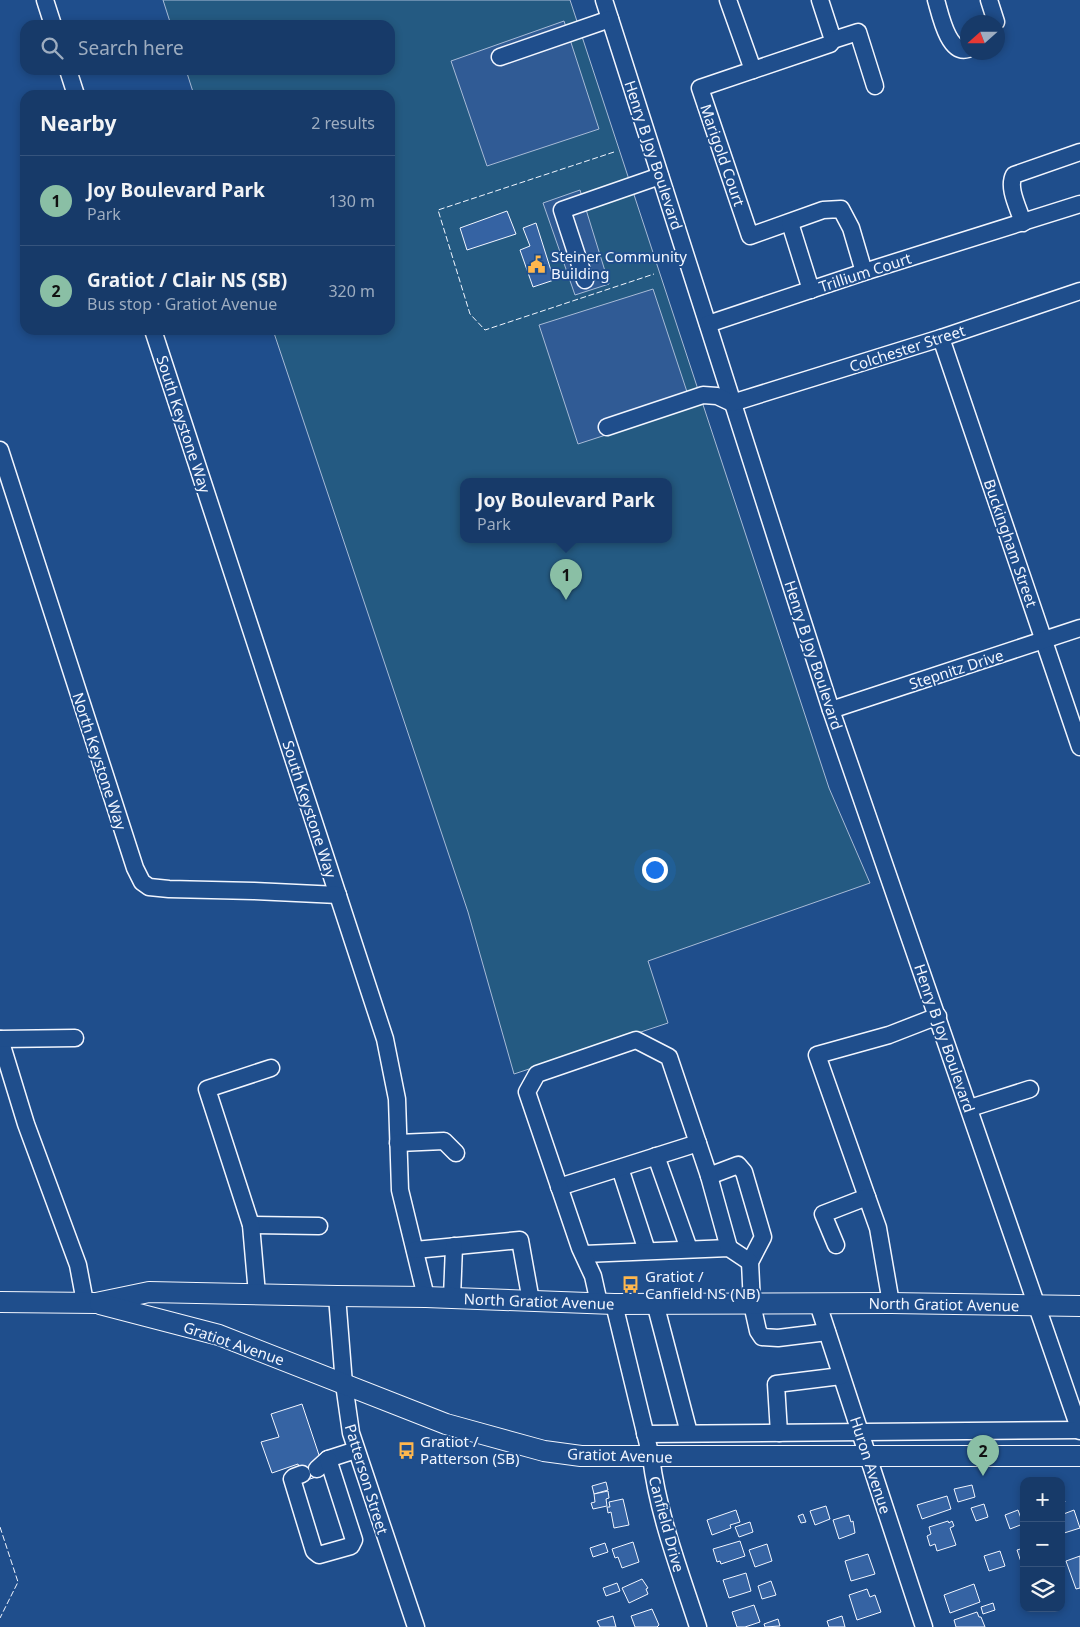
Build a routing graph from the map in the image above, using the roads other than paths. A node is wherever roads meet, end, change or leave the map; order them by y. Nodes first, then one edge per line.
1 (45, 0) edge
2 (604, 0) edge
3 (728, 0) edge
4 (820, 0) edge
5 (936, 0) edge
6 (989, 0) edge
7 (994, 15) edge
8 (610, 19) junction
9 (51, 20) edge
10 (833, 40) junction
11 (960, 49) edge
12 (500, 57) dead end
13 (753, 70) junction
14 (70, 75) edge
15 (875, 86) dead end
16 (74, 90) edge
17 (1080, 152) edge
18 (660, 176) junction
19 (1080, 204) edge
20 (1023, 222) junction
21 (790, 223) junction
22 (864, 272) junction
23 (585, 280) dead end
24 (811, 290) junction
25 (1080, 291) edge
26 (708, 324) junction
27 (155, 335) edge
28 (942, 338) junction
29 (732, 403) junction
30 (608, 427) dead end
31 (0, 450) edge
32 (1080, 628) edge
33 (1044, 640) junction
34 (831, 710) junction
35 (1080, 747) edge
36 (338, 895) junction
37 (938, 1016) junction
38 (75, 1038) dead end
39 (0, 1039) edge
40 (271, 1068) dead end
41 (1030, 1089) dead end
42 (970, 1108) junction
43 (398, 1142) junction
44 (698, 1143) junction
45 (456, 1153) dead end
46 (656, 1156) junction
47 (620, 1168) junction
48 (709, 1176) junction
49 (559, 1188) junction
50 (867, 1197) junction
51 (251, 1225) junction
52 (319, 1226) dead end
53 (836, 1245) dead end
54 (454, 1246) junction
55 (729, 1248) junction
56 (689, 1249) junction
57 (415, 1250) junction
58 (647, 1251) junction
59 (584, 1254) junction
60 (750, 1262) junction
61 (257, 1294) junction
62 (337, 1296) junction
63 (426, 1297) junction
64 (452, 1298) junction
65 (530, 1301) junction
66 (0, 1302) edge
67 (91, 1302) junction
68 (607, 1303) junction
69 (655, 1303) junction
70 (892, 1303) junction
71 (752, 1304) junction
72 (818, 1304) junction
73 (1036, 1305) junction
74 (1080, 1306) edge
75 (827, 1332) junction
76 (842, 1376) junction
77 (344, 1384) junction
78 (1080, 1431) edge
79 (860, 1432) junction
80 (689, 1433) junction
81 (779, 1433) junction
82 (645, 1434) junction
83 (356, 1450) junction
84 (868, 1456) junction
85 (1080, 1456) edge
86 (651, 1457) junction
87 (310, 1470) junction
88 (416, 1627) edge
89 (698, 1627) edge
90 (924, 1627) edge

1 - 9 street
2 - 8 street, Henry B Joy Boulevard
3 - 13 street
4 - 10 street
5 - 11 street
6 - 7 street
8 - 12 street
8 - 18 street, Henry B Joy Boulevard
10 - 13 street, Marigold Court
10 - 15 street, Marigold Court
13 - 21 street, Marigold Court
14 - 16 street
17 - 20 street
18 - 23 street
18 - 26 street, Henry B Joy Boulevard
19 - 20 street, Trillium Court
20 - 22 street, Trillium Court
21 - 22 street, Marigold Court
21 - 24 street
22 - 24 street, Trillium Court
24 - 26 street, Trillium Court
25 - 28 street, Colchester Street
26 - 29 street, Henry B Joy Boulevard
27 - 36 street, South Keystone Way
28 - 29 street, Colchester Street
28 - 33 street, Buckingham Street
29 - 30 street
29 - 34 street, Henry B Joy Boulevard
31 - 36 street, North Keystone Way
32 - 33 street, Stepnitz Drive
33 - 34 street, Stepnitz Drive
33 - 35 street, Buckingham Street
34 - 37 street, Henry B Joy Boulevard
36 - 43 street, South Keystone Way
37 - 42 street, Henry B Joy Boulevard
37 - 50 street
38 - 39 street
39 - 67 street
40 - 51 street
41 - 42 street
42 - 73 street, Henry B Joy Boulevard
43 - 45 street
43 - 57 street, South Keystone Way
44 - 46 street
44 - 48 street, Canfield Drive
44 - 49 street, Canfield Drive
46 - 47 street
46 - 56 street
47 - 49 street
47 - 58 street
48 - 55 street, Canfield Drive
48 - 60 street
49 - 59 street, Canfield Drive
50 - 53 street
50 - 70 street
51 - 52 street
51 - 61 street
54 - 57 street
54 - 64 street
54 - 65 street
55 - 56 street
55 - 60 street
56 - 58 street
57 - 63 street, South Keystone Way
58 - 59 street
59 - 68 street, Canfield Drive
60 - 71 street
61 - 62 main road, North Gratiot Avenue
61 - 67 main road, North Gratiot Avenue
62 - 63 main road, North Gratiot Avenue
62 - 77 street, Patterson Street
63 - 64 main road, North Gratiot Avenue
64 - 65 main road, North Gratiot Avenue
65 - 68 main road, North Gratiot Avenue
66 - 67 main road, North Gratiot Avenue
67 - 77 main road, Gratiot Avenue
68 - 69 main road, North Gratiot Avenue
68 - 82 street, Canfield Drive
69 - 71 main road, North Gratiot Avenue
69 - 80 street
70 - 72 main road, North Gratiot Avenue
70 - 73 main road, North Gratiot Avenue
71 - 72 main road, North Gratiot Avenue
71 - 75 street
72 - 75 street, Huron Avenue
73 - 74 main road, North Gratiot Avenue
73 - 78 street, Henry B Joy Boulevard
75 - 76 street, Huron Avenue
76 - 79 street, Huron Avenue
76 - 81 street
77 - 83 street, Patterson Street
77 - 86 main road, Gratiot Avenue
78 - 79 street
79 - 81 street
79 - 84 street, Huron Avenue
80 - 81 street
80 - 82 street
82 - 86 street, Canfield Drive
83 - 87 street
83 - 88 street, Patterson Street
84 - 85 main road, Gratiot Avenue
84 - 86 main road, Gratiot Avenue
84 - 90 street, Huron Avenue
86 - 89 street, Canfield Drive
87 - 87 street

